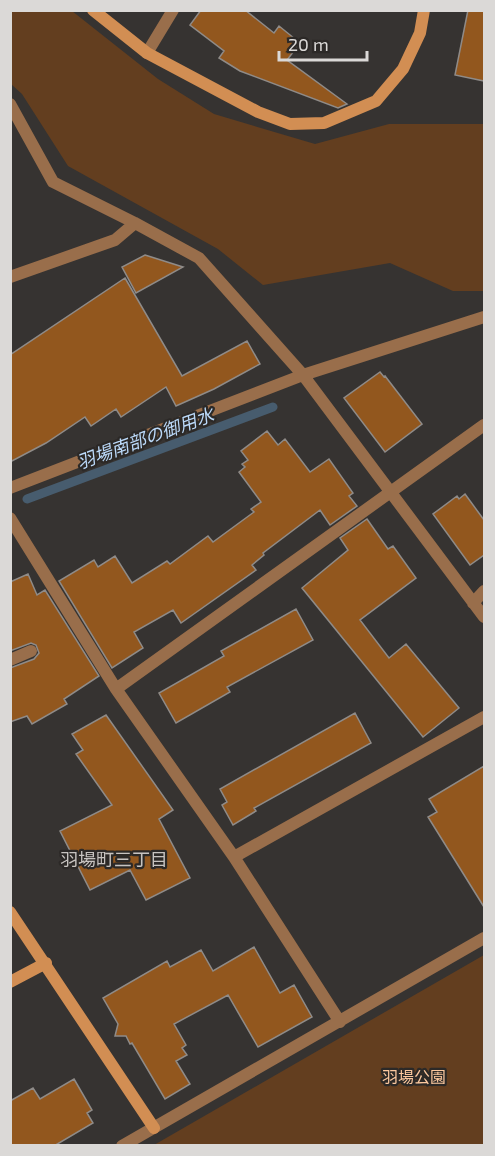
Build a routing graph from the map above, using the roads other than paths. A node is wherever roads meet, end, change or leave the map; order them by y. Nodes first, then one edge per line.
1 (93, 10) edge
2 (173, 10) edge
3 (424, 10) edge
4 (147, 53) junction
5 (10, 104) edge
6 (135, 223) junction
7 (10, 277) edge
8 (484, 317) edge
9 (303, 375) junction
10 (484, 425) edge
11 (10, 488) edge
12 (392, 492) junction
13 (10, 518) edge
14 (484, 591) edge
15 (473, 603) junction
16 (484, 617) edge
17 (31, 651) dead end
18 (10, 660) edge
19 (116, 689) junction
20 (484, 717) edge
21 (234, 857) junction
22 (10, 912) edge
23 (484, 938) edge
24 (46, 963) junction
25 (10, 982) edge
26 (340, 1022) junction
27 (154, 1128) junction
28 (122, 1146) edge

1 - 4 street
2 - 4 street
3 - 4 street
5 - 6 street
6 - 7 street
6 - 9 street
8 - 9 street
9 - 11 street
9 - 12 street
10 - 12 street
12 - 15 street
12 - 19 street
13 - 19 street
14 - 15 street
15 - 16 street
17 - 18 street
19 - 21 street
20 - 21 street
21 - 26 street
22 - 24 street
23 - 26 street
24 - 25 street
24 - 27 street
26 - 27 street
27 - 28 street

